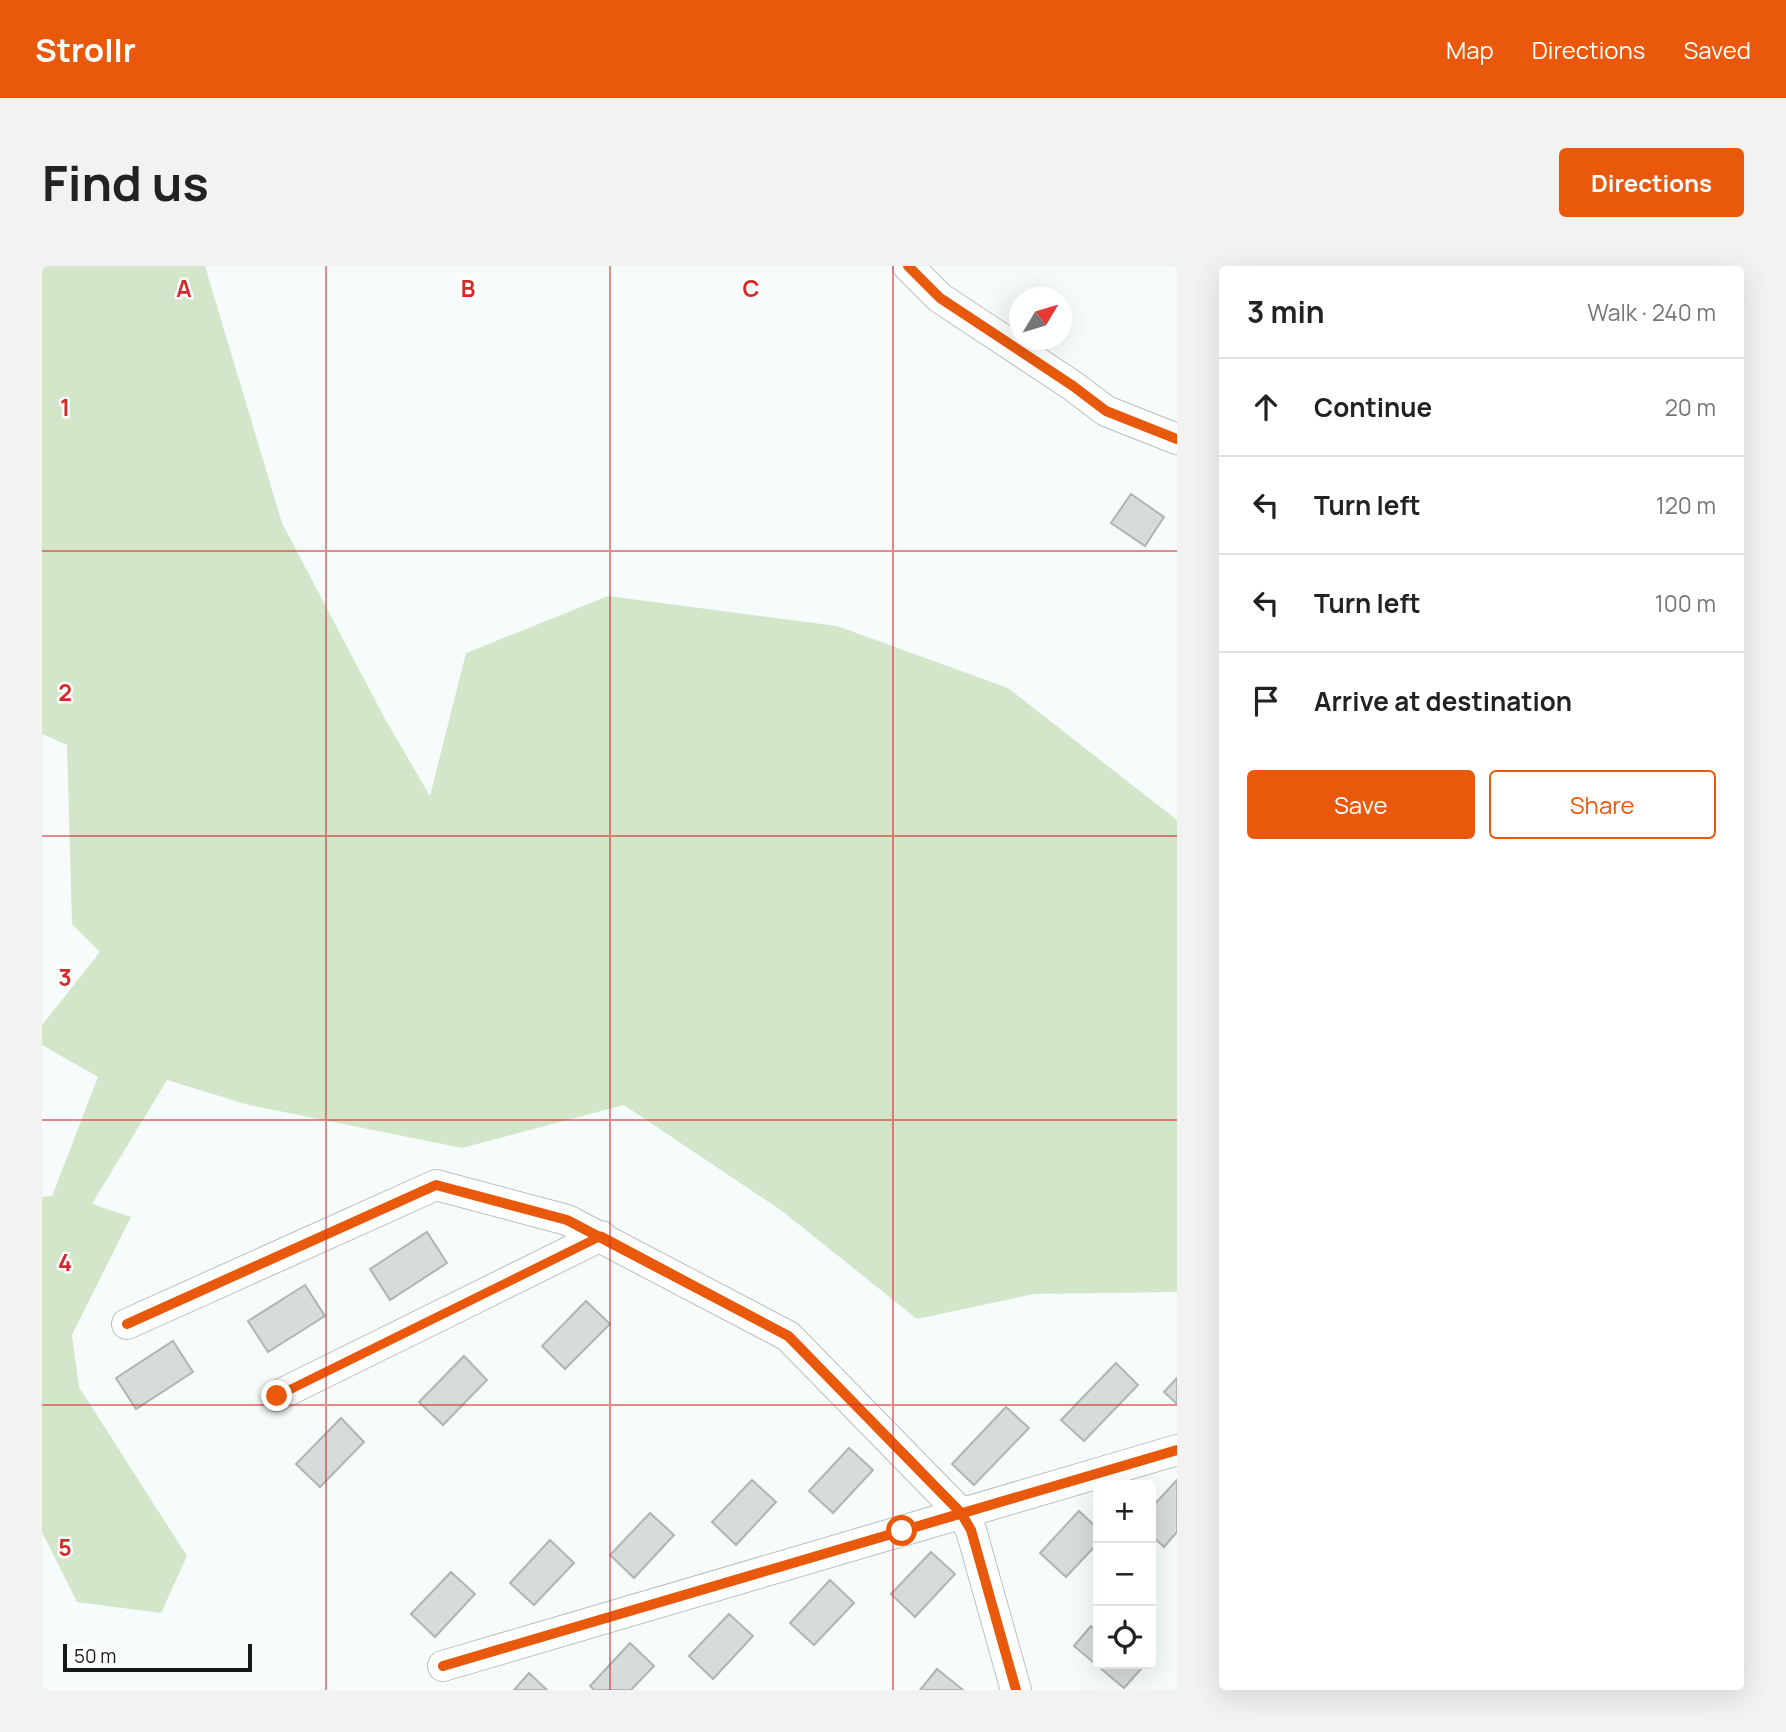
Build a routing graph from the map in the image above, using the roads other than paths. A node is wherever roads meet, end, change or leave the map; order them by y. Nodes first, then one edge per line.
1 (908, 266) edge
2 (1177, 439) edge
3 (601, 1236) junction
4 (127, 1324) dead end
5 (277, 1396) dead end
6 (1177, 1450) edge
7 (961, 1513) junction
8 (443, 1666) dead end
9 (1016, 1690) edge

1 - 2 street
3 - 4 street
3 - 5 street
3 - 7 street
6 - 7 street
7 - 8 street
7 - 9 street

